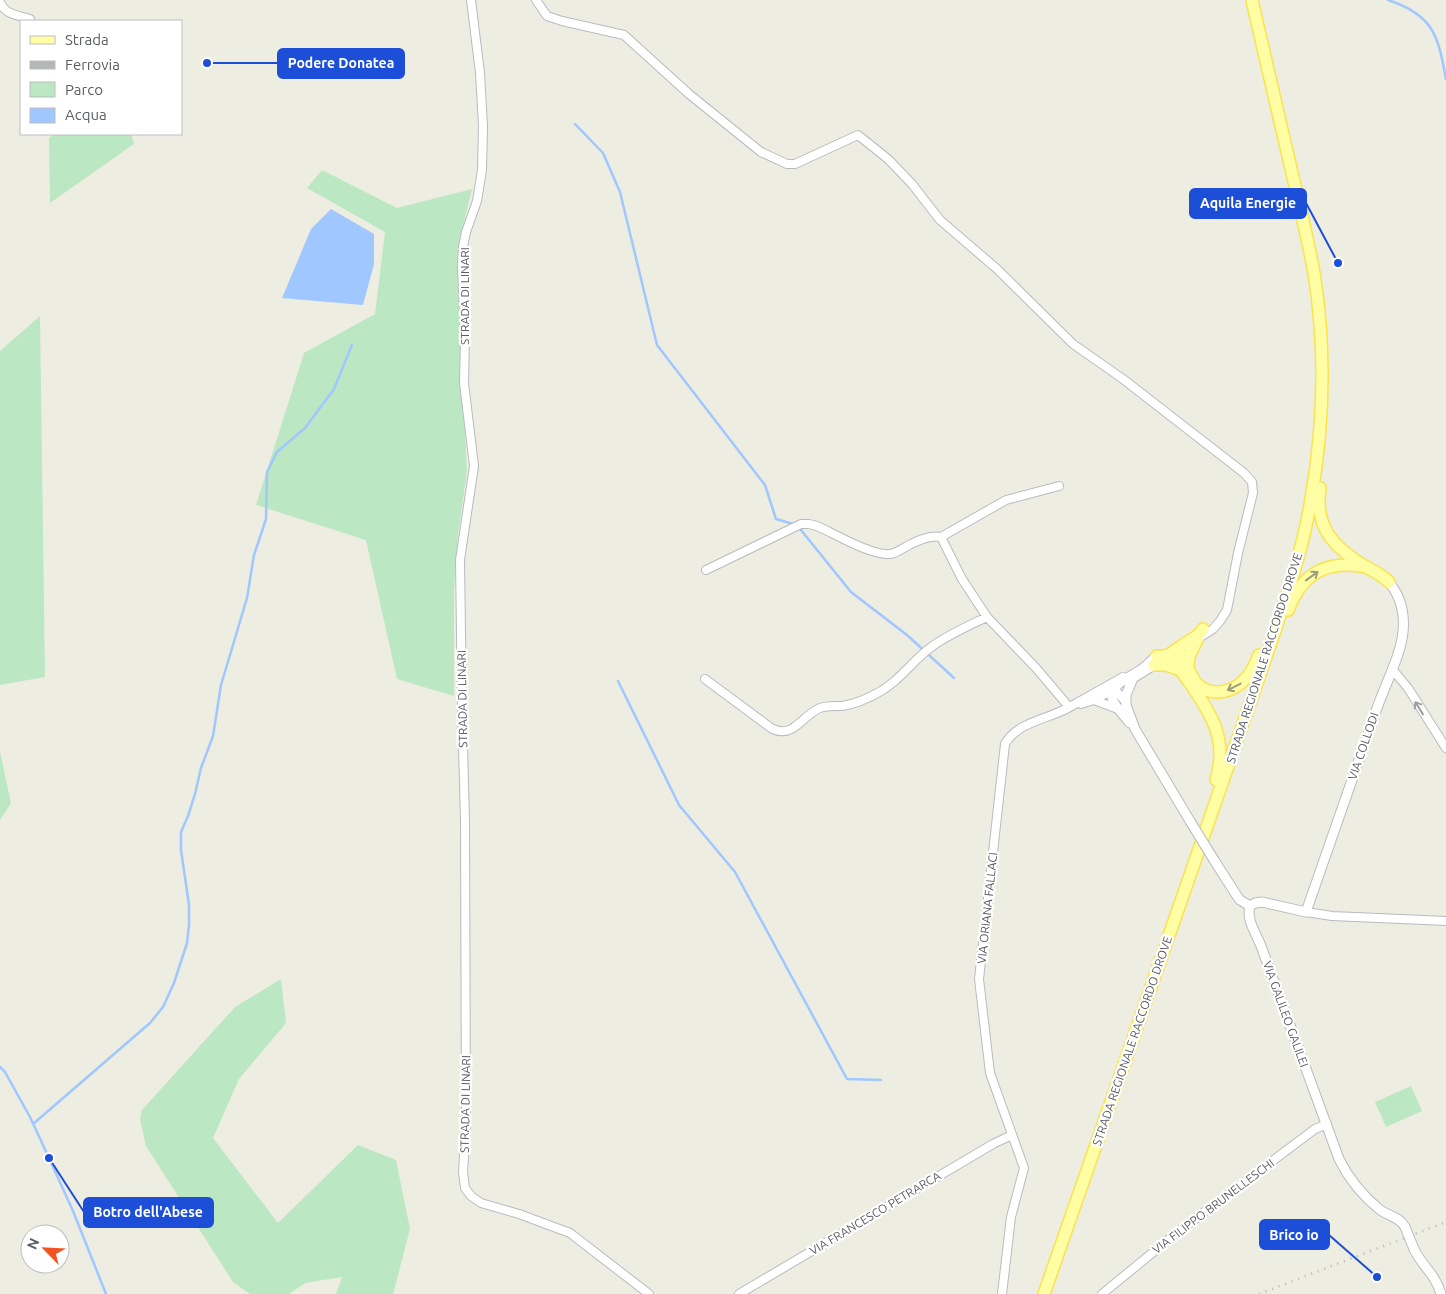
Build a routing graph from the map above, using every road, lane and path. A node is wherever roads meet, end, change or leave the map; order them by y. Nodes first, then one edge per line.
1 (471, 0) edge
2 (536, 0) edge
3 (1252, 0) edge
4 (0, 2) edge
5 (30, 20) edge
6 (1321, 412) junction
7 (1059, 486) dead end
8 (1304, 534) junction
9 (941, 537) junction
10 (1367, 568) junction
11 (706, 570) dead end
12 (1389, 582) joint
13 (1227, 601) junction
14 (987, 617) junction
15 (1202, 629) junction
16 (1197, 640) junction
17 (1176, 652) junction
18 (1154, 661) junction
19 (1184, 668) junction
20 (1392, 669) junction
21 (705, 678) dead end
22 (1133, 678) junction
23 (1112, 690) junction
24 (1095, 696) junction
25 (1126, 702) junction
26 (1070, 707) junction
27 (1118, 709) junction
28 (1135, 729) junction
29 (1235, 746) junction
30 (1446, 748) edge
31 (1189, 878) junction
32 (1250, 906) junction
33 (1306, 912) junction
34 (1446, 921) edge
35 (1327, 1124) junction
36 (1012, 1135) junction
37 (648, 1294) edge
38 (739, 1294) edge
39 (1002, 1294) edge
40 (1044, 1294) edge
41 (1102, 1294) edge
42 (1441, 1294) edge

1 - 37 street, STRADA DI LINARI
2 - 13 street
3 - 6 main road, STRADA REGIONALE RACCORDO DROVE
4 - 5 street
6 - 8 main road, STRADA REGIONALE RACCORDO DROVE
6 - 10 main road
7 - 9 street
8 -> 19 main road
8 - 29 main road, STRADA REGIONALE RACCORDO DROVE
9 - 11 street
9 - 14 street
10 - 12 main road
29 -> 10 main road
12 - 20 street, VIA COLLODI
13 - 15 street
13 - 16 street
14 - 21 street
14 - 26 street
15 - 17 main road
15 - 18 street
16 - 17 street
16 - 19 main road
17 - 18 main road
17 - 19 main road
18 - 19 main road
18 - 22 street
18 - 23 street
18 - 24 street
19 - 31 main road
30 -> 20 street
20 - 33 street, VIA COLLODI
22 - 23 street
22 - 25 street
23 - 24 street
23 - 25 street
23 - 27 street
24 - 26 street, VIA ORIANA FALLACI
24 - 27 street
25 - 28 street
26 - 36 street, VIA ORIANA FALLACI
27 - 28 street
28 - 32 street, bridge
29 - 31 main road, STRADA REGIONALE RACCORDO DROVE
31 - 40 main road, STRADA REGIONALE RACCORDO DROVE
32 - 33 street
32 - 35 street, VIA GALILEO GALILEI
33 - 34 street
35 - 41 street, VIA FILIPPO BRUNELLESCHI
35 - 42 street, VIA GALILEO GALILEI, bridge
36 - 38 street, VIA FRANCESCO PETRARCA
36 - 39 street, VIA ORIANA FALLACI

